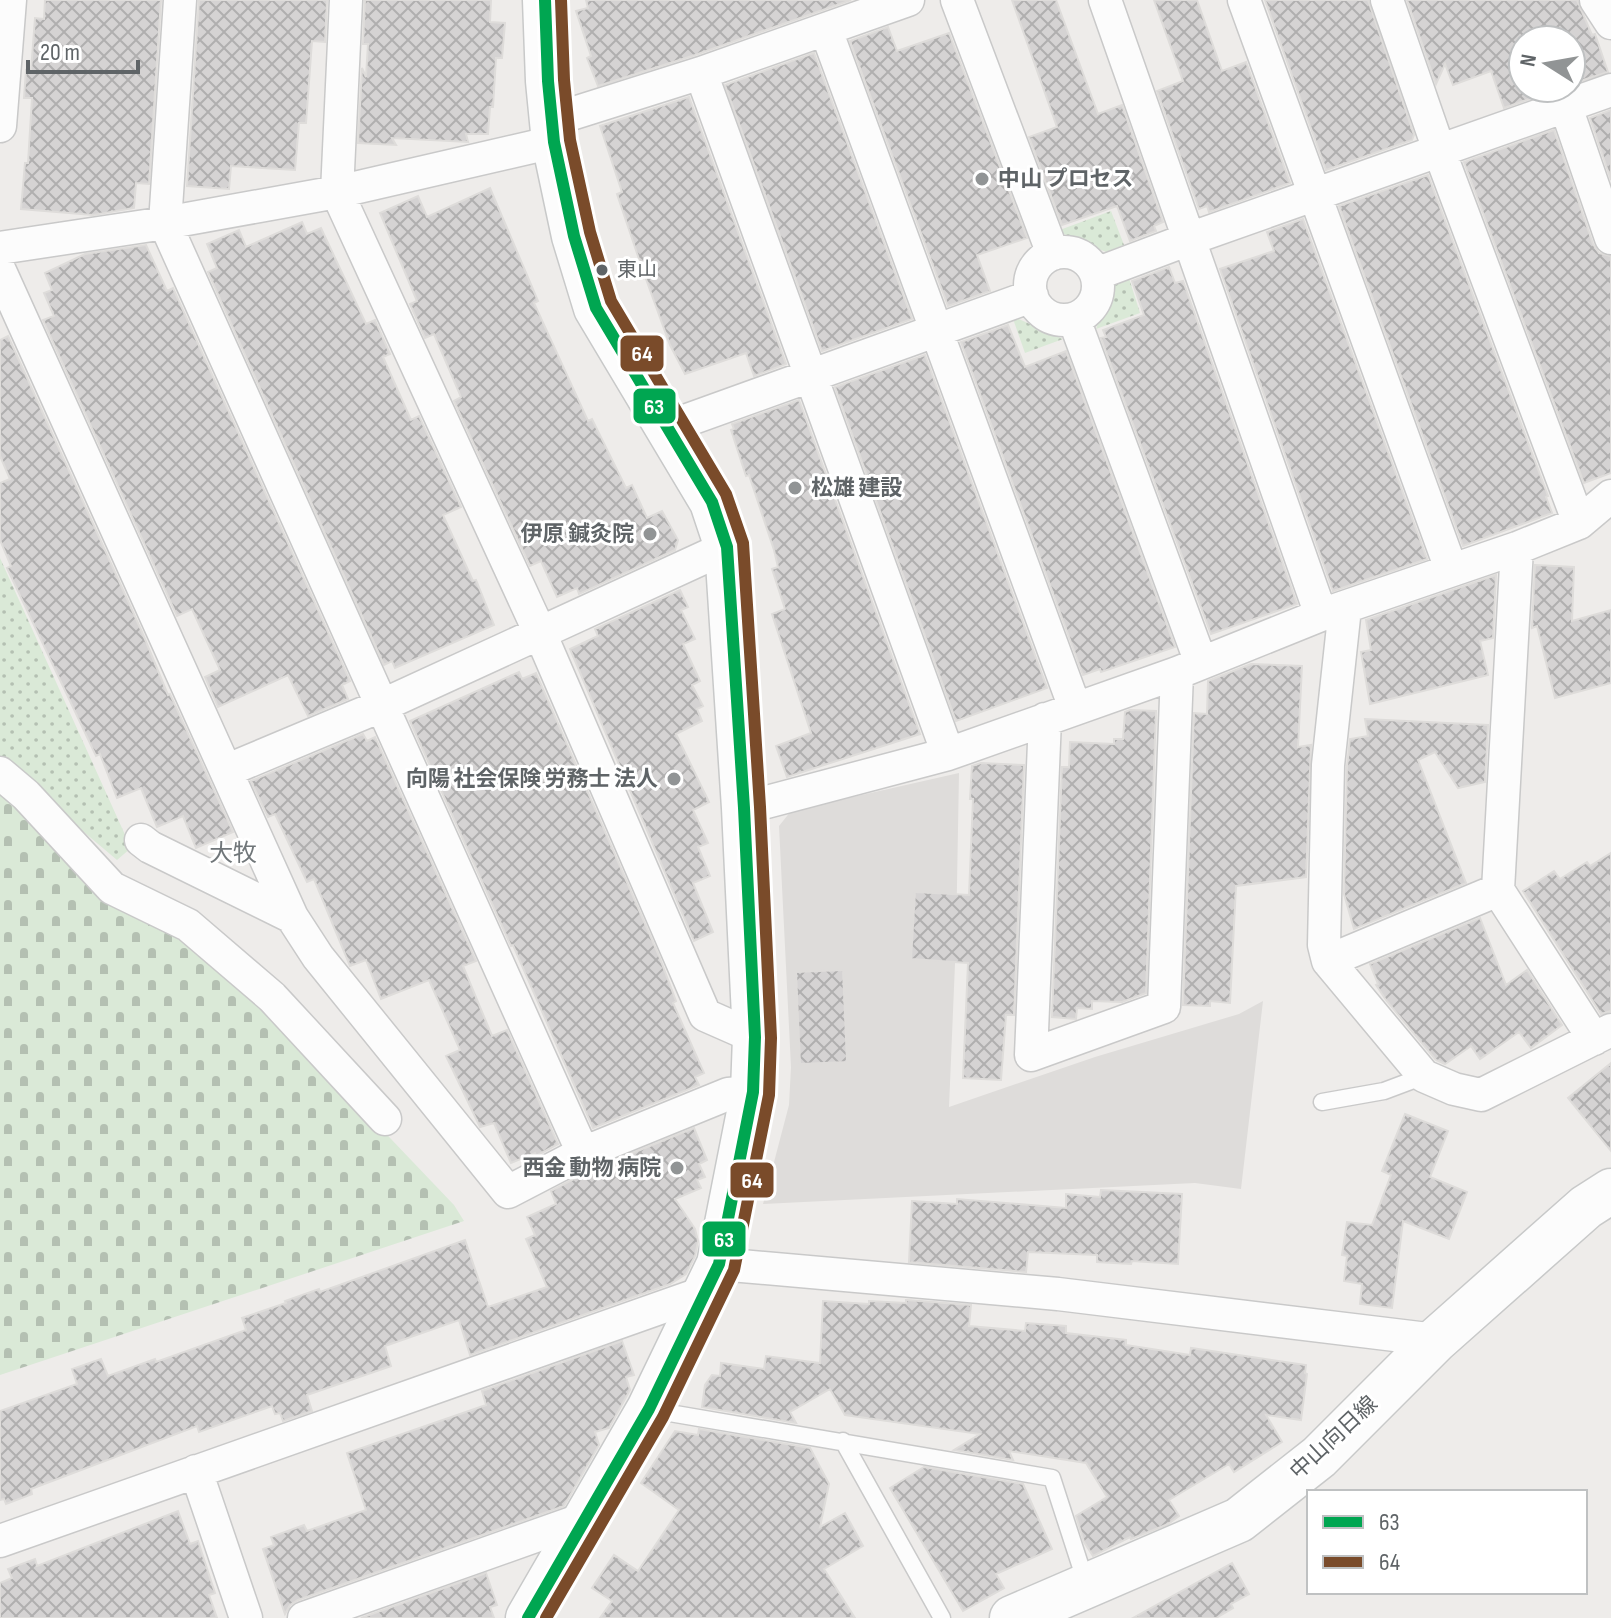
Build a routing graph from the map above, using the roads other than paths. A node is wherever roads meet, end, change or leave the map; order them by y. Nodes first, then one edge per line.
1 (10, 0) edge
2 (180, 0) edge
3 (346, 0) edge
4 (545, 0) edge
5 (908, 0) edge
6 (957, 0) edge
7 (1105, 0) edge
8 (1244, 0) edge
9 (1387, 0) edge
10 (1596, 0) edge
11 (1611, 23) edge
12 (826, 30) junction
13 (701, 73) junction
14 (1611, 90) edge
15 (1566, 107) junction
16 (0, 126) edge
17 (553, 131) junction
18 (1439, 150) junction
19 (337, 192) junction
20 (1313, 195) junction
21 (165, 223) junction
22 (1611, 238) edge
23 (1189, 239) junction
24 (0, 248) edge
25 (1053, 254) junction
26 (0, 271) edge
27 (1096, 274) junction
28 (1032, 296) junction
29 (1074, 319) junction
30 (938, 329) junction
31 (811, 374) junction
32 (668, 427) junction
33 (1611, 496) edge
34 (1579, 523) junction
35 (727, 547) junction
36 (1517, 548) junction
37 (1451, 569) junction
38 (1333, 612) junction
39 (540, 633) junction
40 (1189, 668) junction
41 (383, 705) junction
42 (1075, 708) junction
43 (1045, 719) junction
44 (948, 754) junction
45 (228, 770) junction
46 (0, 773) edge
47 (744, 808) junction
48 (141, 840) dead end
49 (1498, 890) junction
50 (292, 917) junction
51 (1328, 961) junction
52 (1602, 1034) edge
53 (755, 1037) junction
54 (1424, 1076) junction
55 (753, 1092) junction
56 (1322, 1102) dead end
57 (385, 1119) dead end
58 (583, 1153) junction
59 (1611, 1191) edge
60 (712, 1278) junction
61 (1436, 1340) junction
62 (649, 1409) junction
63 (843, 1441) junction
64 (196, 1471) junction
65 (586, 1518) junction
66 (0, 1541) edge
67 (1087, 1585) junction
68 (246, 1618) edge
69 (304, 1618) edge
70 (528, 1618) edge
71 (942, 1618) edge
72 (1012, 1618) edge

1 - 16 street
2 - 21 street
3 - 19 street
4 - 17 main road
5 - 12 street
6 - 25 street
7 - 23 street
8 - 20 street
9 - 18 street
10 - 11 street
12 - 13 street
12 - 30 street
13 - 17 street
13 - 31 street
14 - 15 street
15 - 18 street
15 - 22 street
17 - 19 street
17 - 32 main road
18 - 20 street
18 - 34 street
19 - 21 street
19 - 39 street
20 - 23 street
20 - 37 street
21 - 24 street
21 - 41 street
23 - 27 street
23 - 38 street
25 - 27 street
25 - 28 street
26 - 45 street
27 - 29 street
28 - 29 street
28 - 30 street
29 - 40 street
30 - 31 street
30 - 42 street
31 - 32 street
31 - 44 street
32 - 35 main road
33 - 34 street
34 - 36 street
35 - 39 street
35 - 47 main road
36 - 37 street
36 - 49 street
37 - 38 street
38 - 40 street
38 - 51 street
39 - 41 street
39 - 53 street
40 - 42 street
40 - 43 street
41 - 45 street
41 - 58 street
42 - 43 street
43 - 44 street
44 - 47 street
45 - 50 street
46 - 57 street
47 - 53 main road
48 - 50 street
49 - 51 street
49 - 52 street
50 - 58 street
51 - 54 street
52 - 54 street
53 - 55 main road
54 - 56 lane
55 - 58 street
55 - 60 main road
59 - 61 main road, 中山向日線
60 - 61 street
60 - 62 main road
60 - 64 street
61 - 67 main road, 中山向日線
62 - 63 lane
62 - 65 main road
63 - 67 lane
63 - 71 lane
64 - 66 street
64 - 68 street
65 - 69 street
65 - 70 main road
67 - 72 main road, 中山向日線

